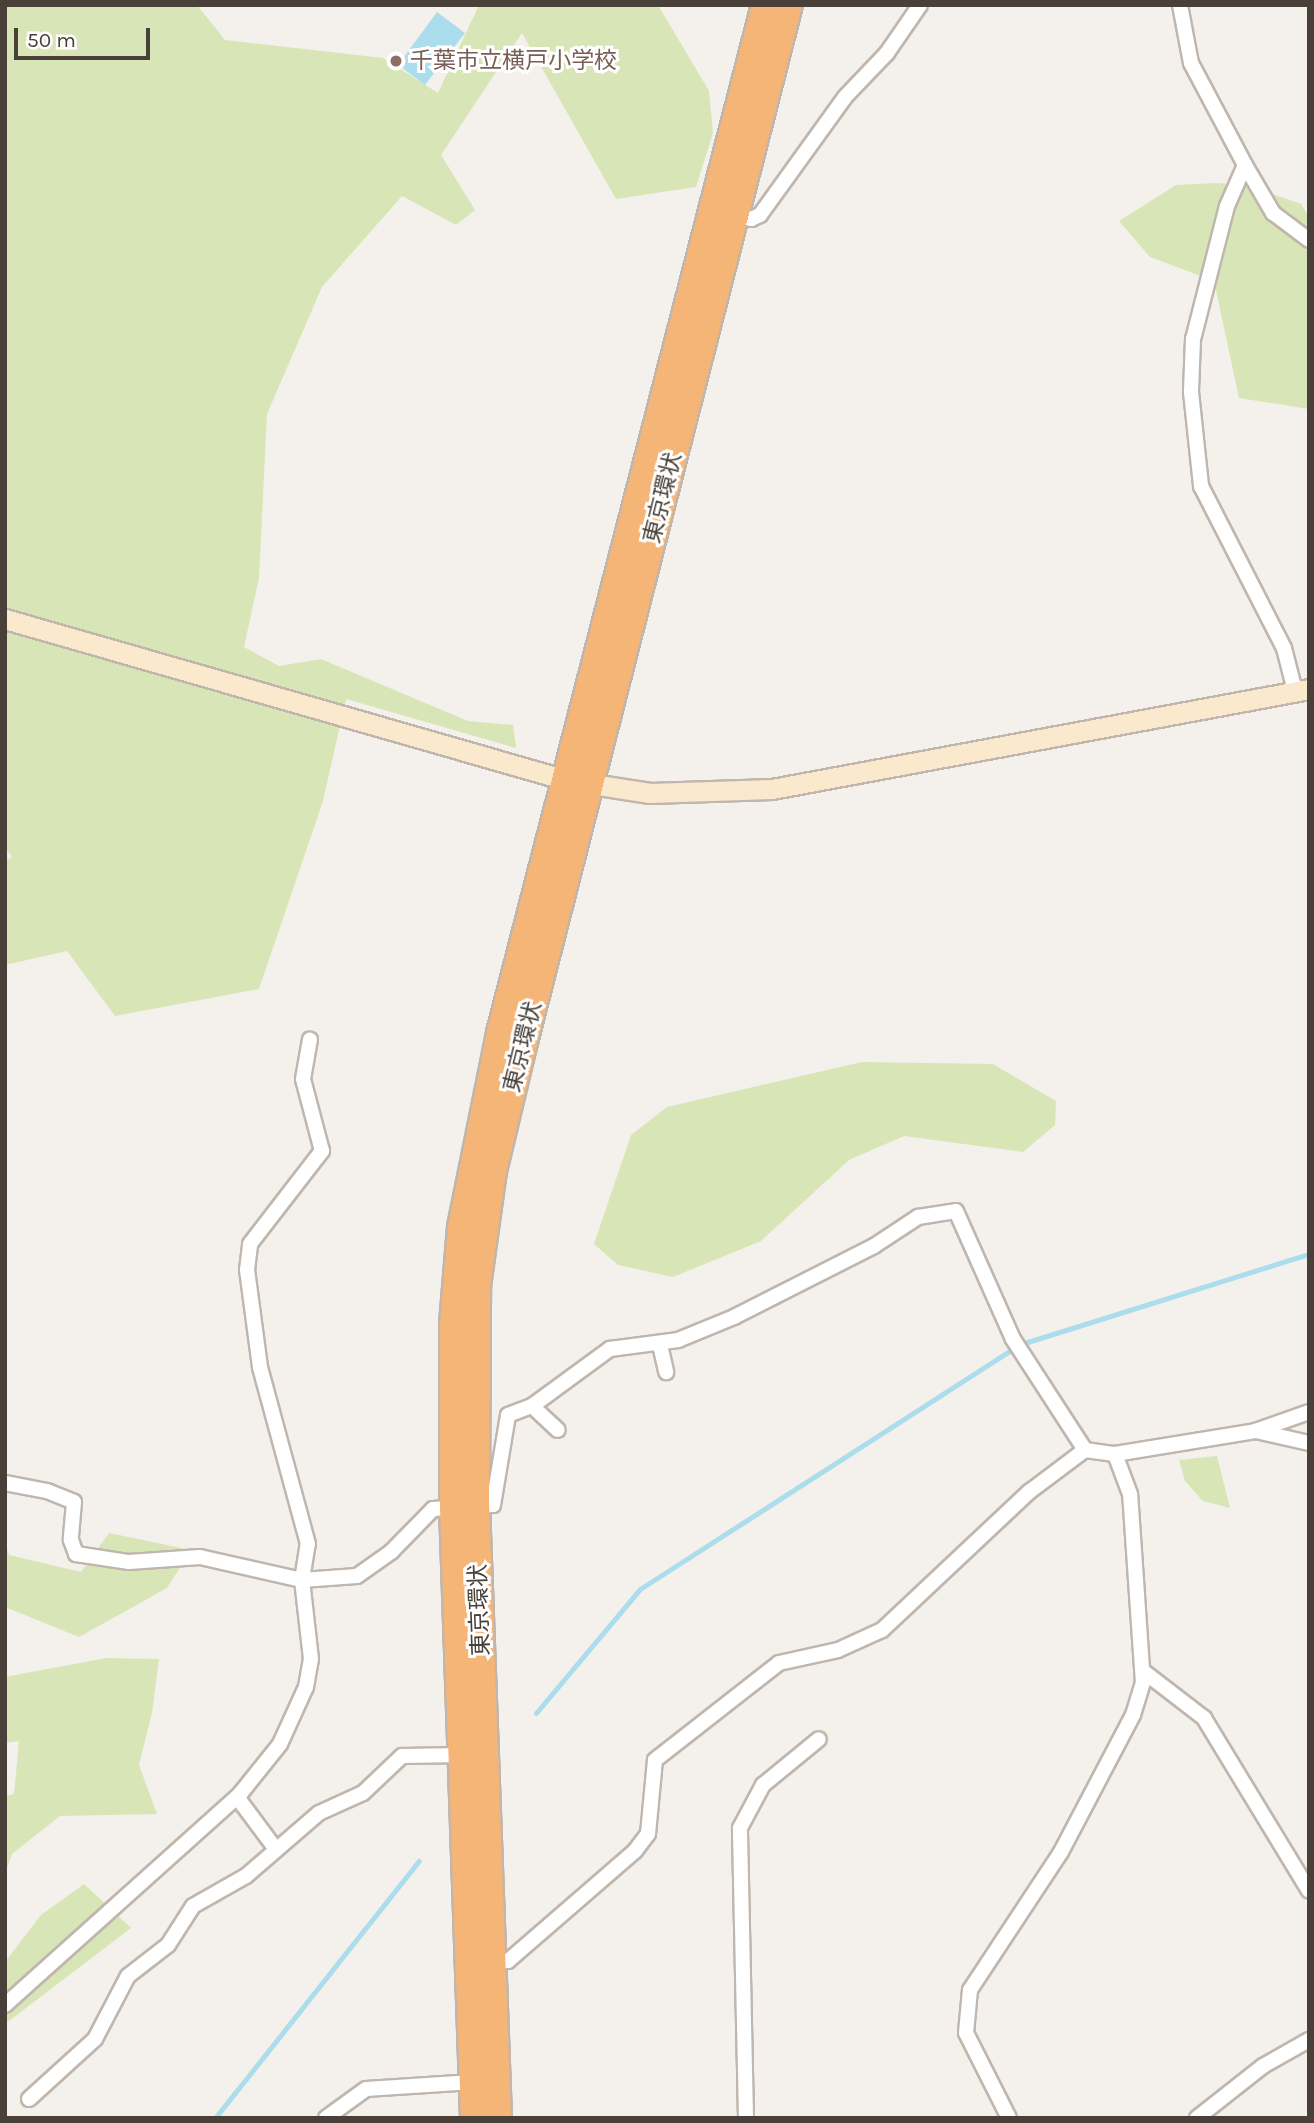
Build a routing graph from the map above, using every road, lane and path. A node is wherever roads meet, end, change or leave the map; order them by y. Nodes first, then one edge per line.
1 (765, 5) edge
2 (789, 5) edge
3 (920, 5) edge
4 (1180, 5) edge
5 (1245, 165) junction
6 (723, 212) junction
7 (1309, 240) edge
8 (5, 619) edge
9 (1302, 690) edge
10 (578, 782) junction
11 (310, 1040) dead end
12 (660, 1345) junction
13 (666, 1372) dead end
14 (532, 1406) junction
15 (1309, 1412) edge
16 (558, 1430) dead end
17 (1255, 1431) junction
18 (1309, 1443) edge
19 (1085, 1450) junction
20 (1115, 1454) junction
21 (5, 1483) edge
22 (464, 1506) junction
23 (302, 1580) junction
24 (1143, 1671) junction
25 (818, 1739) dead end
26 (463, 1755) junction
27 (237, 1797) junction
28 (275, 1848) junction
29 (1309, 1891) edge
30 (480, 1963) junction
31 (5, 2005) edge
32 (1309, 2040) edge
33 (473, 2082) junction
34 (29, 2099) dead end
35 (326, 2118) edge
36 (474, 2118) edge
37 (498, 2118) edge
38 (746, 2118) edge
39 (1009, 2118) edge
40 (1196, 2118) edge

1 - 6 highway, 東京環状
2 - 6 highway, 東京環状
3 - 6 street
4 - 5 street
5 - 7 street
5 - 9 street
6 - 10 highway, 東京環状
8 - 10 street
9 - 10 street
10 - 22 highway, 東京環状
11 - 23 street
12 - 13 street
12 - 14 street
12 - 19 street
14 - 16 street
14 - 22 street
15 - 17 street
17 - 18 street
17 - 20 street
19 - 20 street
19 - 30 street
20 - 24 street
21 - 23 street
22 - 23 street
22 - 26 highway, 東京環状
22 - 30 highway, 東京環状
23 - 27 street
24 - 29 street
24 - 39 street
25 - 38 street
26 - 28 street
26 - 30 highway, 東京環状
27 - 28 street
27 - 31 street
28 - 34 street
30 - 33 highway, 東京環状
30 - 37 highway, 東京環状
32 - 40 street
33 - 35 street
33 - 36 highway, 東京環状

